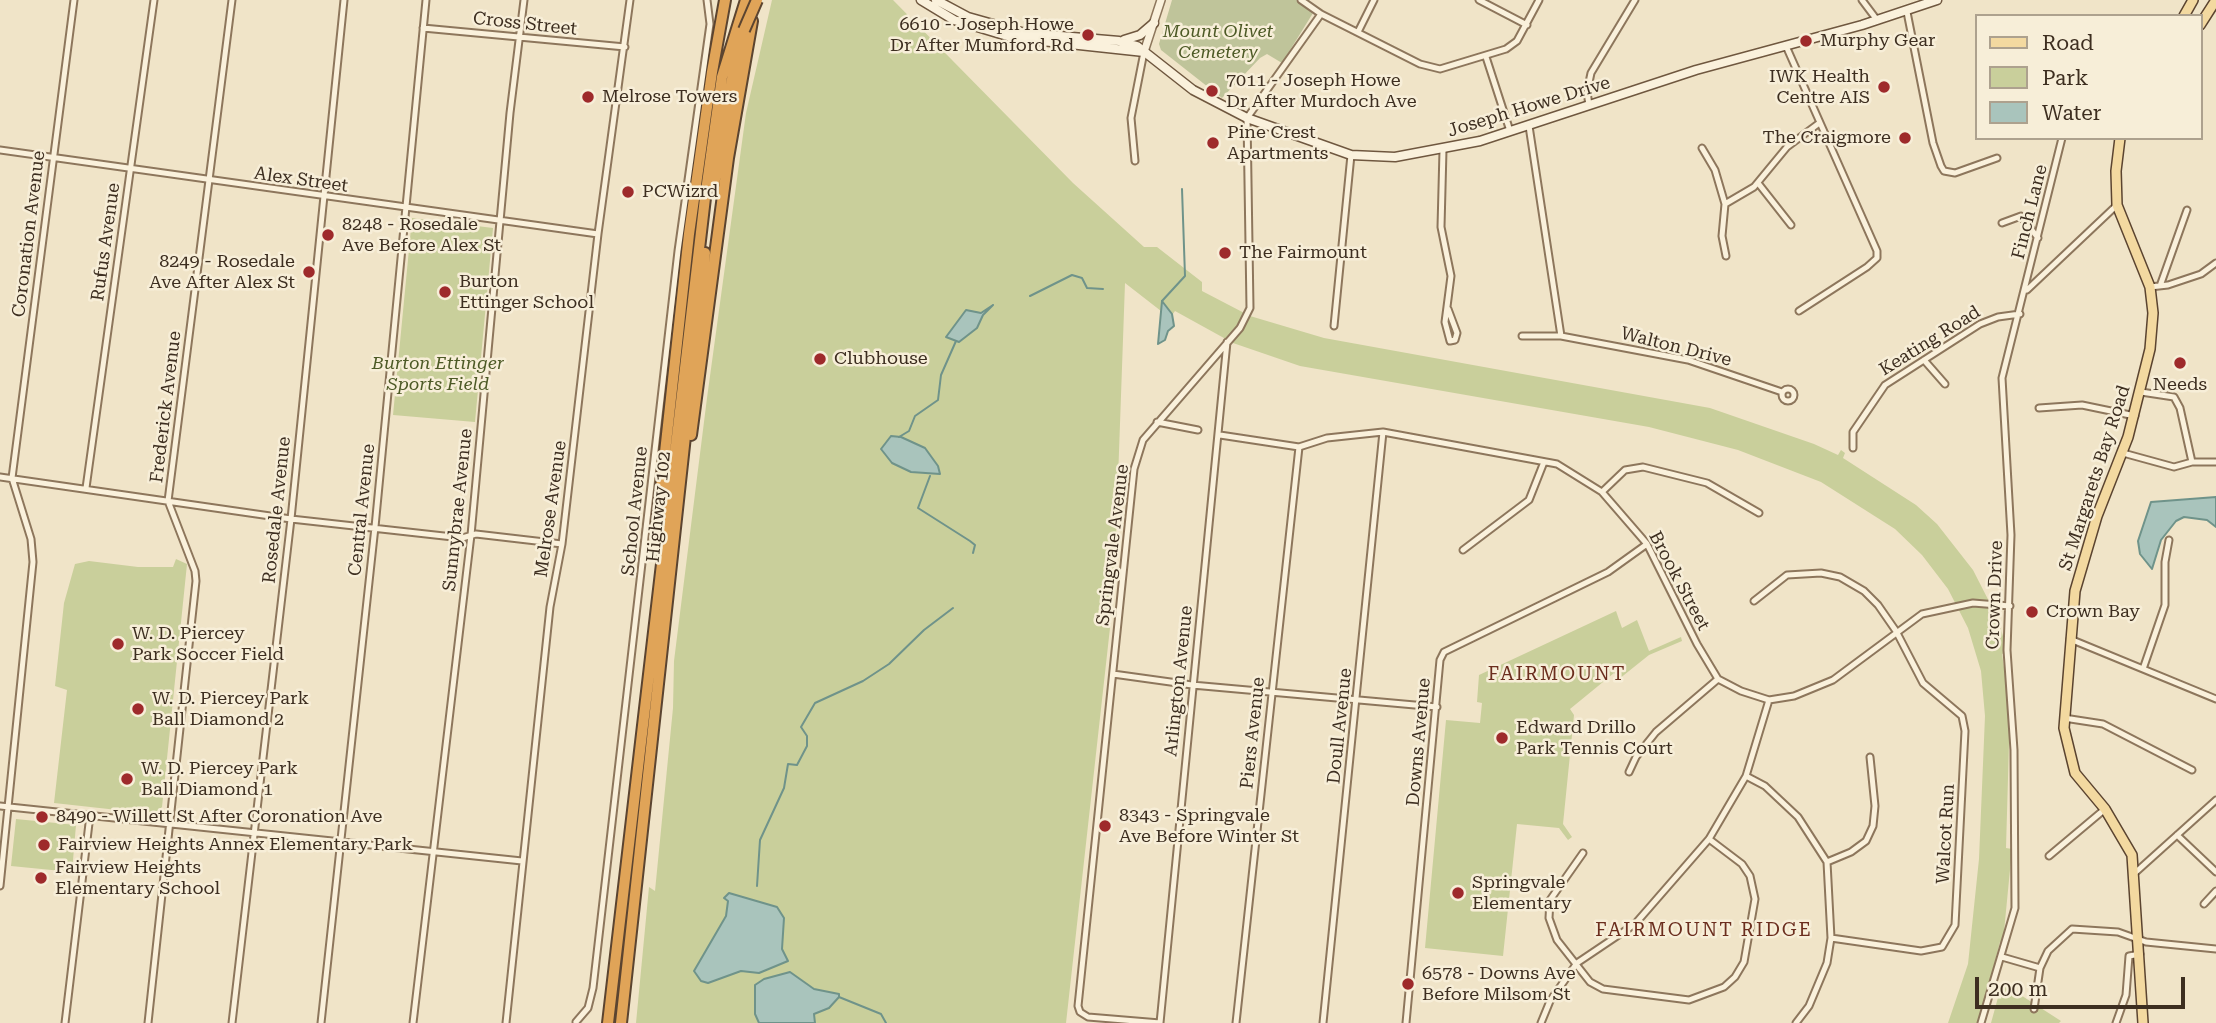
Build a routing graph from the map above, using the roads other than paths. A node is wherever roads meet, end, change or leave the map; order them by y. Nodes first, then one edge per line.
1 (74, 0) edge
2 (154, 0) edge
3 (232, 0) edge
4 (344, 0) edge
5 (426, 0) edge
6 (524, 0) edge
7 (630, 0) edge
8 (707, 0) edge
9 (725, 0) edge
10 (757, 0) edge
11 (921, 0) edge
12 (936, 0) edge
13 (1161, 0) edge
14 (1301, 0) edge
15 (1374, 0) edge
16 (1479, 0) edge
17 (1539, 0) edge
18 (1635, 0) edge
19 (1862, 0) edge
20 (1937, 0) edge
21 (2216, 0) edge
22 (745, 1) edge
23 (1907, 12) junction
24 (1321, 14) junction
25 (1878, 21) junction
26 (2202, 22) edge
27 (1154, 23) junction
28 (1527, 24) junction
29 (423, 28) junction
30 (1358, 32) junction
31 (520, 37) junction
32 (1119, 41) junction
33 (1785, 45) junction
34 (625, 47) junction
35 (1144, 52) junction
36 (1486, 58) junction
37 (1589, 105) junction
38 (1247, 118) junction
39 (1818, 124) junction
40 (1529, 125) junction
41 (1510, 131) junction
42 (2062, 140) edge
43 (2120, 140) edge
44 (1703, 148) dead end
45 (0, 150) edge
46 (1443, 150) junction
47 (1351, 155) junction
48 (1997, 158) dead end
49 (53, 159) junction
50 (1135, 161) dead end
51 (130, 168) junction
52 (209, 181) junction
53 (1758, 183) junction
54 (324, 197) junction
55 (1725, 204) junction
56 (2118, 205) junction
57 (405, 209) junction
58 (2187, 210) dead end
59 (501, 221) junction
60 (2002, 223) dead end
61 (1791, 225) dead end
62 (598, 234) junction
63 (2038, 238) junction
64 (1726, 256) dead end
65 (2216, 263) edge
66 (2155, 286) junction
67 (2025, 292) junction
68 (1448, 309) junction
69 (1799, 311) dead end
70 (2020, 314) junction
71 (1334, 326) dead end
72 (1522, 336) dead end
73 (1561, 336) junction
74 (1227, 342) junction
75 (1923, 360) junction
76 (1945, 384) dead end
77 (1782, 392) dead end
78 (2141, 392) junction
79 (2039, 408) dead end
80 (2134, 416) junction
81 (1157, 422) junction
82 (1198, 430) dead end
83 (1383, 432) junction
84 (1220, 435) junction
85 (1299, 447) junction
86 (1853, 448) dead end
87 (2123, 453) junction
88 (1544, 462) junction
89 (2192, 462) junction
90 (2216, 462) edge
91 (0, 477) edge
92 (12, 478) junction
93 (86, 488) junction
94 (1602, 492) junction
95 (168, 501) junction
96 (1759, 513) dead end
97 (291, 519) junction
98 (375, 527) junction
99 (471, 536) junction
100 (2169, 540) dead end
101 (562, 544) junction
102 (1647, 544) junction
103 (1463, 550) dead end
104 (1754, 601) dead end
105 (2010, 606) junction
106 (1896, 631) junction
107 (652, 633) junction
108 (2070, 639) junction
109 (2143, 669) junction
110 (1113, 674) junction
111 (1718, 679) junction
112 (1192, 685) junction
113 (1272, 692) junction
114 (2216, 699) edge
115 (1769, 700) junction
116 (1357, 702) junction
117 (1437, 707) junction
118 (2064, 718) junction
119 (1870, 757) dead end
120 (2192, 770) dead end
121 (1629, 772) dead end
122 (1746, 776) junction
123 (2216, 800) edge
124 (0, 806) edge
125 (8, 807) junction
126 (2105, 809) junction
127 (90, 815) junction
128 (169, 823) junction
129 (254, 833) junction
130 (2177, 835) junction
131 (1709, 839) junction
132 (340, 842) junction
133 (431, 852) junction
134 (1583, 853) dead end
135 (2049, 856) dead end
136 (522, 861) junction
137 (1827, 862) junction
138 (2136, 872) junction
139 (2216, 872) edge
140 (0, 886) edge
141 (2216, 891) edge
142 (2204, 904) dead end
143 (1831, 938) junction
144 (2139, 939) junction
145 (2216, 950) edge
146 (2140, 954) junction
147 (2002, 957) junction
148 (1577, 963) junction
149 (2040, 968) junction
150 (2034, 1009) dead end
151 (576, 1022) edge
152 (65, 1023) edge
153 (148, 1023) edge
154 (233, 1023) edge
155 (321, 1023) edge
156 (413, 1023) edge
157 (506, 1023) edge
158 (608, 1023) edge
159 (621, 1023) edge
160 (1160, 1023) edge
161 (1236, 1023) edge
162 (1323, 1023) edge
163 (1406, 1023) edge
164 (1541, 1023) edge
165 (1796, 1023) edge
166 (1981, 1023) edge
167 (2116, 1023) edge
168 (2143, 1023) edge

1 - 49 street, Coronation Avenue
2 - 51 street, Rufus Avenue
3 - 52 street, Frederick Avenue
4 - 54 street, Rosedale Avenue
5 - 29 street, Central Avenue
6 - 31 street, Sunnybrae Avenue
7 - 34 street, Melrose Avenue
8 - 151 street, School Avenue
9 - 107 highway
10 - 159 highway, Highway 102, bridge
11 - 35 main road
12 - 32 main road, Joseph Howe Drive
13 - 27 street
14 - 24 street
15 - 30 street
16 - 28 street
17 - 28 street
18 - 37 street
19 - 25 street
20 - 23 main road, Joseph Howe Drive
21 - 26 main road
22 - 107 highway, Highway 102
23 - 25 main road, Joseph Howe Drive
23 - 48 street
24 - 30 street
24 - 38 street
25 - 33 main road, Joseph Howe Drive
27 - 32 main road
27 - 35 street
28 - 36 street
29 - 31 street, Cross Street
29 - 57 street, Central Avenue
30 - 36 street
31 - 34 street, Cross Street
31 - 59 street, Sunnybrae Avenue
32 - 35 main road, Joseph Howe Drive
33 - 37 main road, Joseph Howe Drive
33 - 39 street
34 - 62 street, Melrose Avenue
35 - 38 main road, Joseph Howe Drive
35 - 50 street
36 - 41 street
37 - 40 main road, Joseph Howe Drive
38 - 47 main road, Joseph Howe Drive
38 - 74 street, Springvale Avenue
39 - 53 street
39 - 69 street
40 - 41 main road, Joseph Howe Drive
40 - 73 street
41 - 46 main road, Joseph Howe Drive
42 - 63 street, Finch Lane
43 - 56 main road, St Margarets Bay Road
44 - 55 street
45 - 49 street, Alex Street
46 - 47 main road, Joseph Howe Drive
46 - 68 street
47 - 71 street
49 - 51 street, Alex Street
49 - 92 street, Coronation Avenue
51 - 52 street, Alex Street
51 - 93 street, Rufus Avenue
52 - 54 street, Alex Street
52 - 95 street, Frederick Avenue
53 - 55 street
53 - 61 street
54 - 57 street, Alex Street
54 - 97 street, Rosedale Avenue
55 - 64 street
56 - 66 main road, St Margarets Bay Road
56 - 67 street
57 - 59 street, Alex Street
57 - 98 street, Central Avenue
58 - 66 street
59 - 62 street, Alex Street
59 - 99 street, Sunnybrae Avenue
60 - 63 street
62 - 101 street, Melrose Avenue
63 - 67 street, Finch Lane
65 - 66 street
66 - 78 main road, St Margarets Bay Road
67 - 70 street, Crown Drive
68 - 68 street
70 - 75 street, Keating Road
70 - 105 street, Crown Drive
72 - 73 street, Walton Drive
73 - 77 street, Walton Drive
74 - 81 street, Springvale Avenue
74 - 84 street, Arlington Avenue
75 - 76 street
75 - 86 street, Keating Road
78 - 80 main road, St Margarets Bay Road
78 - 89 street
79 - 80 street
80 - 87 main road, St Margarets Bay Road
81 - 82 street
81 - 110 street, Springvale Avenue
83 - 85 street, Brook Street
83 - 88 street, Brook Street
83 - 116 street, Doull Avenue
84 - 85 street, Brook Street
84 - 112 street, Arlington Avenue
85 - 113 street, Piers Avenue
87 - 89 street
87 - 108 main road, St Margarets Bay Road
88 - 94 street, Brook Street
88 - 103 street
89 - 90 street
91 - 92 street
92 - 93 street
92 - 125 street, Coronation Avenue
93 - 95 street
94 - 96 street
94 - 102 street, Brook Street
95 - 97 street
95 - 128 street, Frederick Avenue
97 - 98 street
97 - 129 street, Rosedale Avenue
98 - 99 street
98 - 132 street, Central Avenue
99 - 101 street
99 - 133 street, Sunnybrae Avenue
100 - 109 street
101 - 136 street, Melrose Avenue
102 - 111 street, Brook Street
102 - 117 street, Downs Avenue
104 - 106 street, Walcot Run
105 - 106 street
105 - 147 street, Crown Drive
106 - 115 street
106 - 143 street, Walcot Run
107 - 158 highway, Highway 102
108 - 109 street
108 - 118 main road, St Margarets Bay Road
109 - 114 street
110 - 112 street
110 - 160 street, Springvale Avenue
111 - 115 street
111 - 121 street
112 - 113 street
112 - 160 street, Arlington Avenue
113 - 116 street
113 - 161 street, Piers Avenue
115 - 122 street
116 - 117 street
116 - 162 street, Doull Avenue
117 - 163 street, Downs Avenue
118 - 120 street
118 - 126 main road, St Margarets Bay Road
119 - 137 street
122 - 131 street
122 - 137 street
123 - 130 street
124 - 125 street
125 - 127 street
125 - 140 street, Coronation Avenue
126 - 135 street
126 - 138 main road, St Margarets Bay Road
127 - 128 street
127 - 152 street
128 - 129 street
128 - 153 street, Frederick Avenue
129 - 132 street
129 - 154 street, Rosedale Avenue
130 - 138 street
130 - 139 street
131 - 148 street
131 - 148 street
132 - 133 street
132 - 155 street, Central Avenue
133 - 136 street
133 - 156 street, Sunnybrae Avenue
134 - 148 street
136 - 157 street, Melrose Avenue
137 - 143 street
138 - 144 main road, St Margarets Bay Road
141 - 142 street
143 - 165 street
144 - 145 street
144 - 146 main road, St Margarets Bay Road
144 - 149 street
146 - 167 street
146 - 168 main road, St Margarets Bay Road
147 - 149 street
147 - 166 street, Crown Drive
148 - 164 street
149 - 150 street

